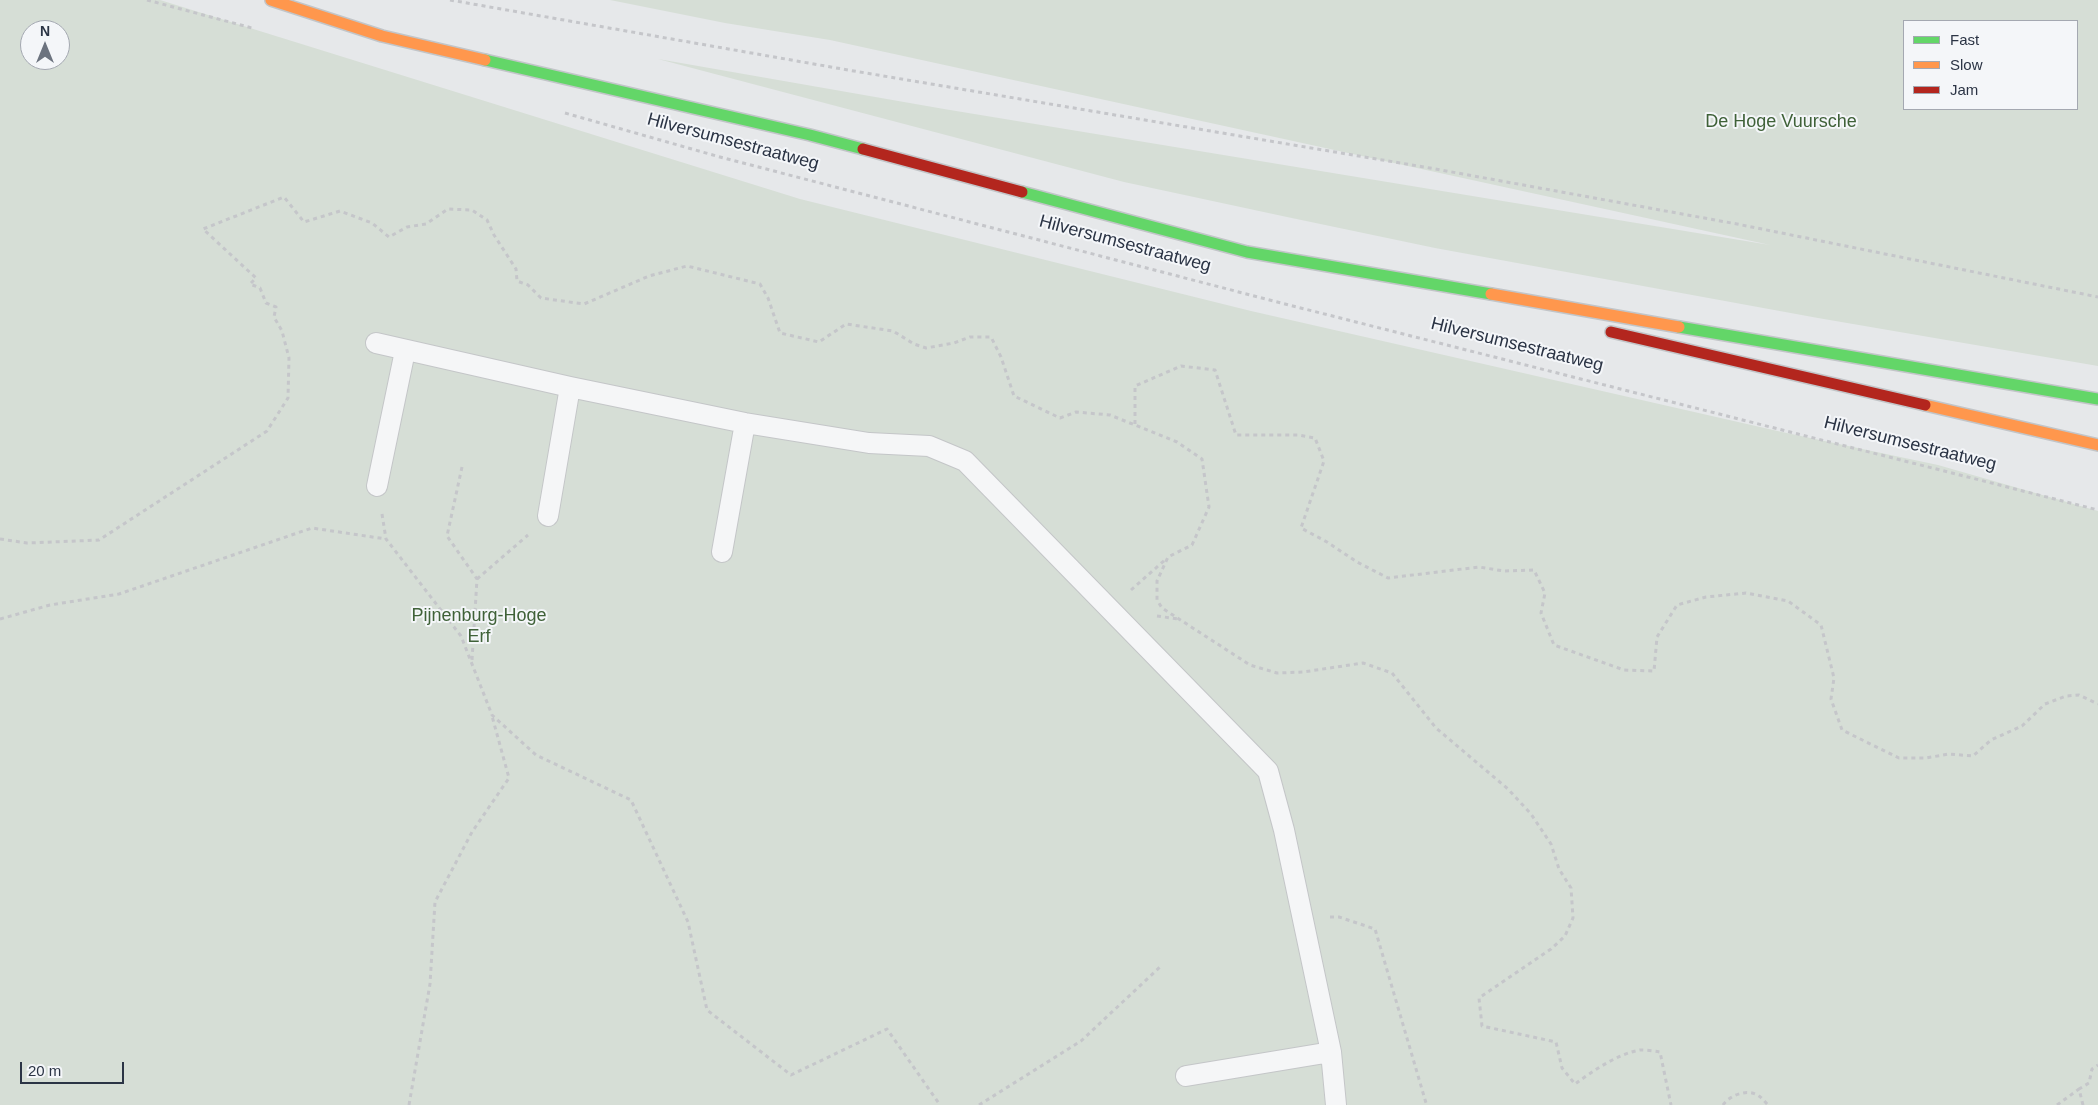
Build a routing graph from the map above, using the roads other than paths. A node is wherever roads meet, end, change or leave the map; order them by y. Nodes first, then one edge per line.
1 (271, 0) edge
2 (1322, 266) junction
3 (1506, 308) dead end
4 (1603, 331) dead end
5 (376, 343) dead end
6 (406, 351) junction
7 (570, 387) junction
8 (2098, 398) edge
9 (745, 423) junction
10 (2098, 445) edge
11 (377, 486) road end
12 (548, 516) road end
13 (722, 552) dead end
14 (1331, 1052) junction
15 (1186, 1076) dead end
16 (1336, 1105) edge

1 - 2 main road, Hilversumsestraatweg
2 - 3 main road, Hilversumsestraatweg
2 - 8 main road, Hilversumsestraatweg
4 - 10 main road, Hilversumsestraatweg
5 - 6 lane
6 - 7 lane
6 - 11 lane
7 - 9 lane
7 - 12 lane
9 - 13 lane
9 - 14 lane
14 - 15 lane
14 - 16 lane

